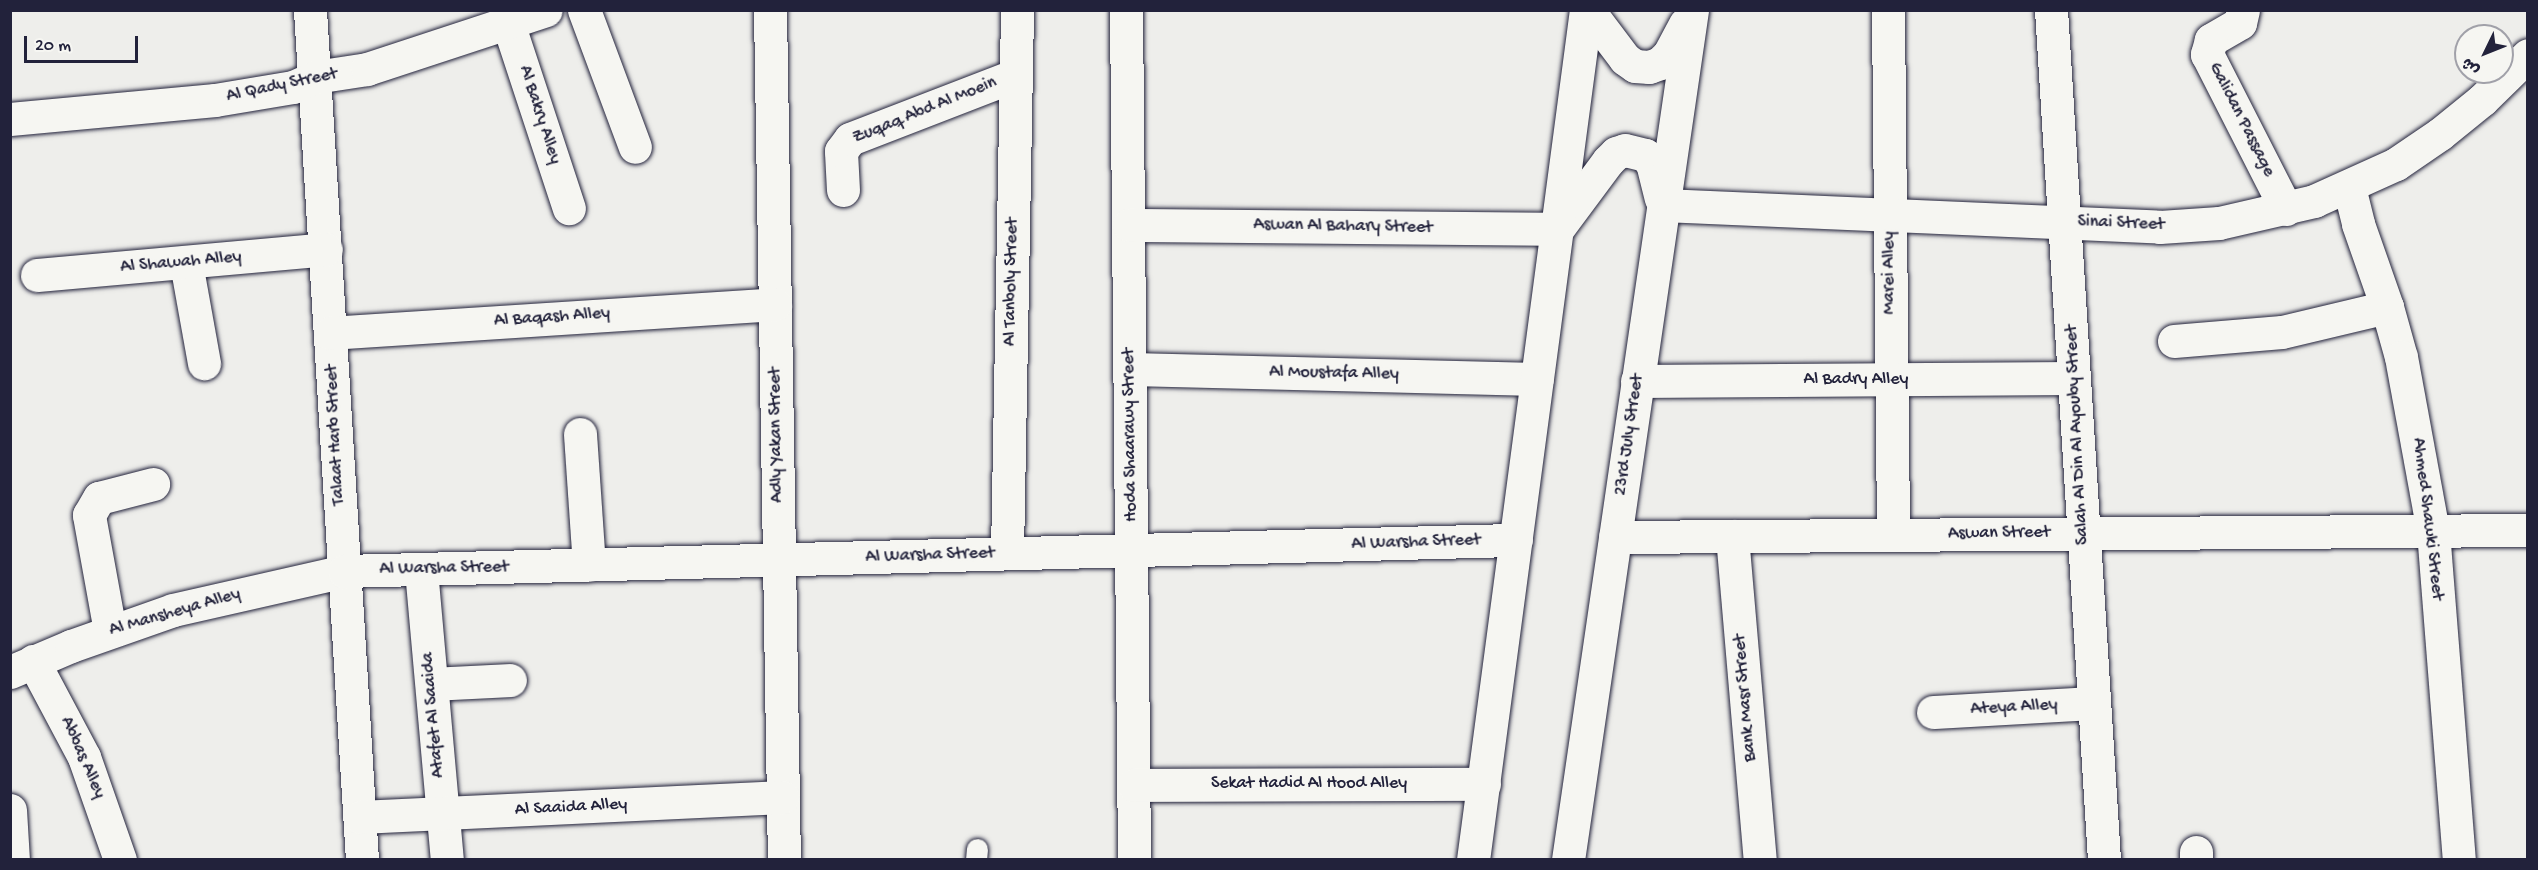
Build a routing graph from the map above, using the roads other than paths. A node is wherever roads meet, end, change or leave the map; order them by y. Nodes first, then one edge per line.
1 (310, 10) edge
2 (546, 10) edge
3 (584, 10) edge
4 (770, 10) edge
5 (1017, 10) edge
6 (1125, 10) edge
7 (1587, 10) edge
8 (1888, 10) edge
9 (2051, 10) edge
10 (2243, 10) edge
11 (1692, 11) edge
12 (508, 23) junction
13 (2528, 55) edge
14 (1016, 75) junction
15 (315, 77) junction
16 (10, 119) edge
17 (635, 147) dead end
18 (2349, 187) junction
19 (843, 190) dead end
20 (1663, 205) junction
21 (569, 208) dead end
22 (2286, 209) junction
23 (1890, 215) junction
24 (2065, 222) junction
25 (1129, 225) junction
26 (1557, 229) junction
27 (326, 249) junction
28 (186, 263) junction
29 (37, 275) dead end
30 (775, 304) junction
31 (2387, 307) junction
32 (330, 333) junction
33 (2174, 341) dead end
34 (204, 363) dead end
35 (1131, 369) junction
36 (2074, 378) junction
37 (1537, 379) junction
38 (1891, 380) junction
39 (1638, 381) junction
40 (580, 434) dead end
41 (153, 484) dead end
42 (2528, 530) edge
43 (2433, 531) junction
44 (2084, 533) junction
45 (1893, 535) junction
46 (1732, 536) junction
47 (1615, 537) junction
48 (1516, 540) junction
49 (1132, 550) junction
50 (1007, 553) junction
51 (779, 560) junction
52 (589, 565) junction
53 (421, 570) junction
54 (344, 571) junction
55 (110, 631) junction
56 (22, 667) edge
57 (510, 680) dead end
58 (432, 684) junction
59 (2094, 703) junction
60 (1933, 712) dead end
61 (1484, 784) junction
62 (1134, 785) junction
63 (783, 797) junction
64 (10, 810) edge
65 (443, 814) junction
66 (360, 817) junction
67 (14, 860) edge
68 (120, 860) edge
69 (362, 860) edge
70 (447, 860) edge
71 (784, 860) edge
72 (1134, 860) edge
73 (1473, 860) edge
74 (1568, 860) edge
75 (1760, 860) edge
76 (2104, 860) edge
77 (2459, 860) edge

1 - 15 street, Talaat Harb Street
2 - 12 street, Al Qady Street
3 - 17 street
4 - 30 street, Adly Yakan Street
5 - 14 street, Al Tanboly Street
6 - 25 street, Hoda Shaarawy Street
7 - 11 street
7 - 26 street
8 - 23 street, Marei Alley
9 - 24 street, Salah Al Din Al Ayouby Street
10 - 22 street, Galidan Passage
11 - 20 street, 23rd July Street
12 - 15 street, Al Qady Street
12 - 21 street, Al Bakry Alley
13 - 18 street, Sinai Street
14 - 19 street, Zuqaq Abd Al Moein
14 - 50 street, Al Tanboly Street
15 - 16 street, Al Qady Street
15 - 27 street, Talaat Harb Street
18 - 22 street, Sinai Street
18 - 31 street, Ahmed Shawki Street
20 - 23 street, Sinai Street
20 - 26 street
20 - 39 street, 23rd July Street
22 - 24 street, Sinai Street
23 - 24 street, Sinai Street
23 - 38 street, Marei Alley
24 - 36 street, Salah Al Din Al Ayouby Street
25 - 26 street, Aswan Al Bahary Street
25 - 35 street, Hoda Shaarawy Street
26 - 37 street
27 - 28 street, Al Shawah Alley
27 - 32 street, Talaat Harb Street
28 - 29 street, Al Shawah Alley
28 - 34 street
30 - 32 street, Al Baqash Alley
30 - 51 street, Adly Yakan Street
31 - 33 street
31 - 43 street, Ahmed Shawki Street
32 - 54 street, Talaat Harb Street
35 - 37 street, Al Moustafa Alley
35 - 49 street, Hoda Shaarawy Street
36 - 38 street, Al Badry Alley
36 - 44 street, Salah Al Din Al Ayouby Street
37 - 48 street
38 - 39 street, Al Badry Alley
38 - 45 street, Marei Alley
39 - 47 street, 23rd July Street
40 - 52 street
41 - 55 street
42 - 43 street, Aswan Street
43 - 44 street, Aswan Street
43 - 77 street, Ahmed Shawki Street
44 - 45 street, Aswan Street
44 - 59 street, Salah Al Din Al Ayouby Street
45 - 46 street, Aswan Street
46 - 47 street, Aswan Street
46 - 75 street, Bank Masr Street
47 - 74 street, 23rd July Street
48 - 49 street, Al Warsha Street
48 - 61 street
49 - 50 street, Al Warsha Street
49 - 62 street, Hoda Shaarawy Street
50 - 51 street, Al Warsha Street
51 - 52 street, Al Warsha Street
51 - 63 street, Adly Yakan Street
52 - 53 street, Al Warsha Street
53 - 54 street, Al Warsha Street
53 - 58 street, Atafet Al Saaida
54 - 55 street, Al Mansheya Alley
54 - 66 street, Talaat Harb Street
55 - 56 street, Al Mansheya Alley
56 - 68 street, Abbas Alley
57 - 58 street
58 - 65 street, Atafet Al Saaida
59 - 60 street, Ateya Alley
59 - 76 street, Salah Al Din Al Ayouby Street
61 - 62 street, Sekat Hadid Al Hood Alley
61 - 73 street
62 - 72 street, Hoda Shaarawy Street
63 - 65 street, Al Saaida Alley
63 - 71 street, Adly Yakan Street
64 - 67 street
65 - 66 street, Al Saaida Alley
65 - 70 street, Atafet Al Saaida
66 - 69 street, Talaat Harb Street

